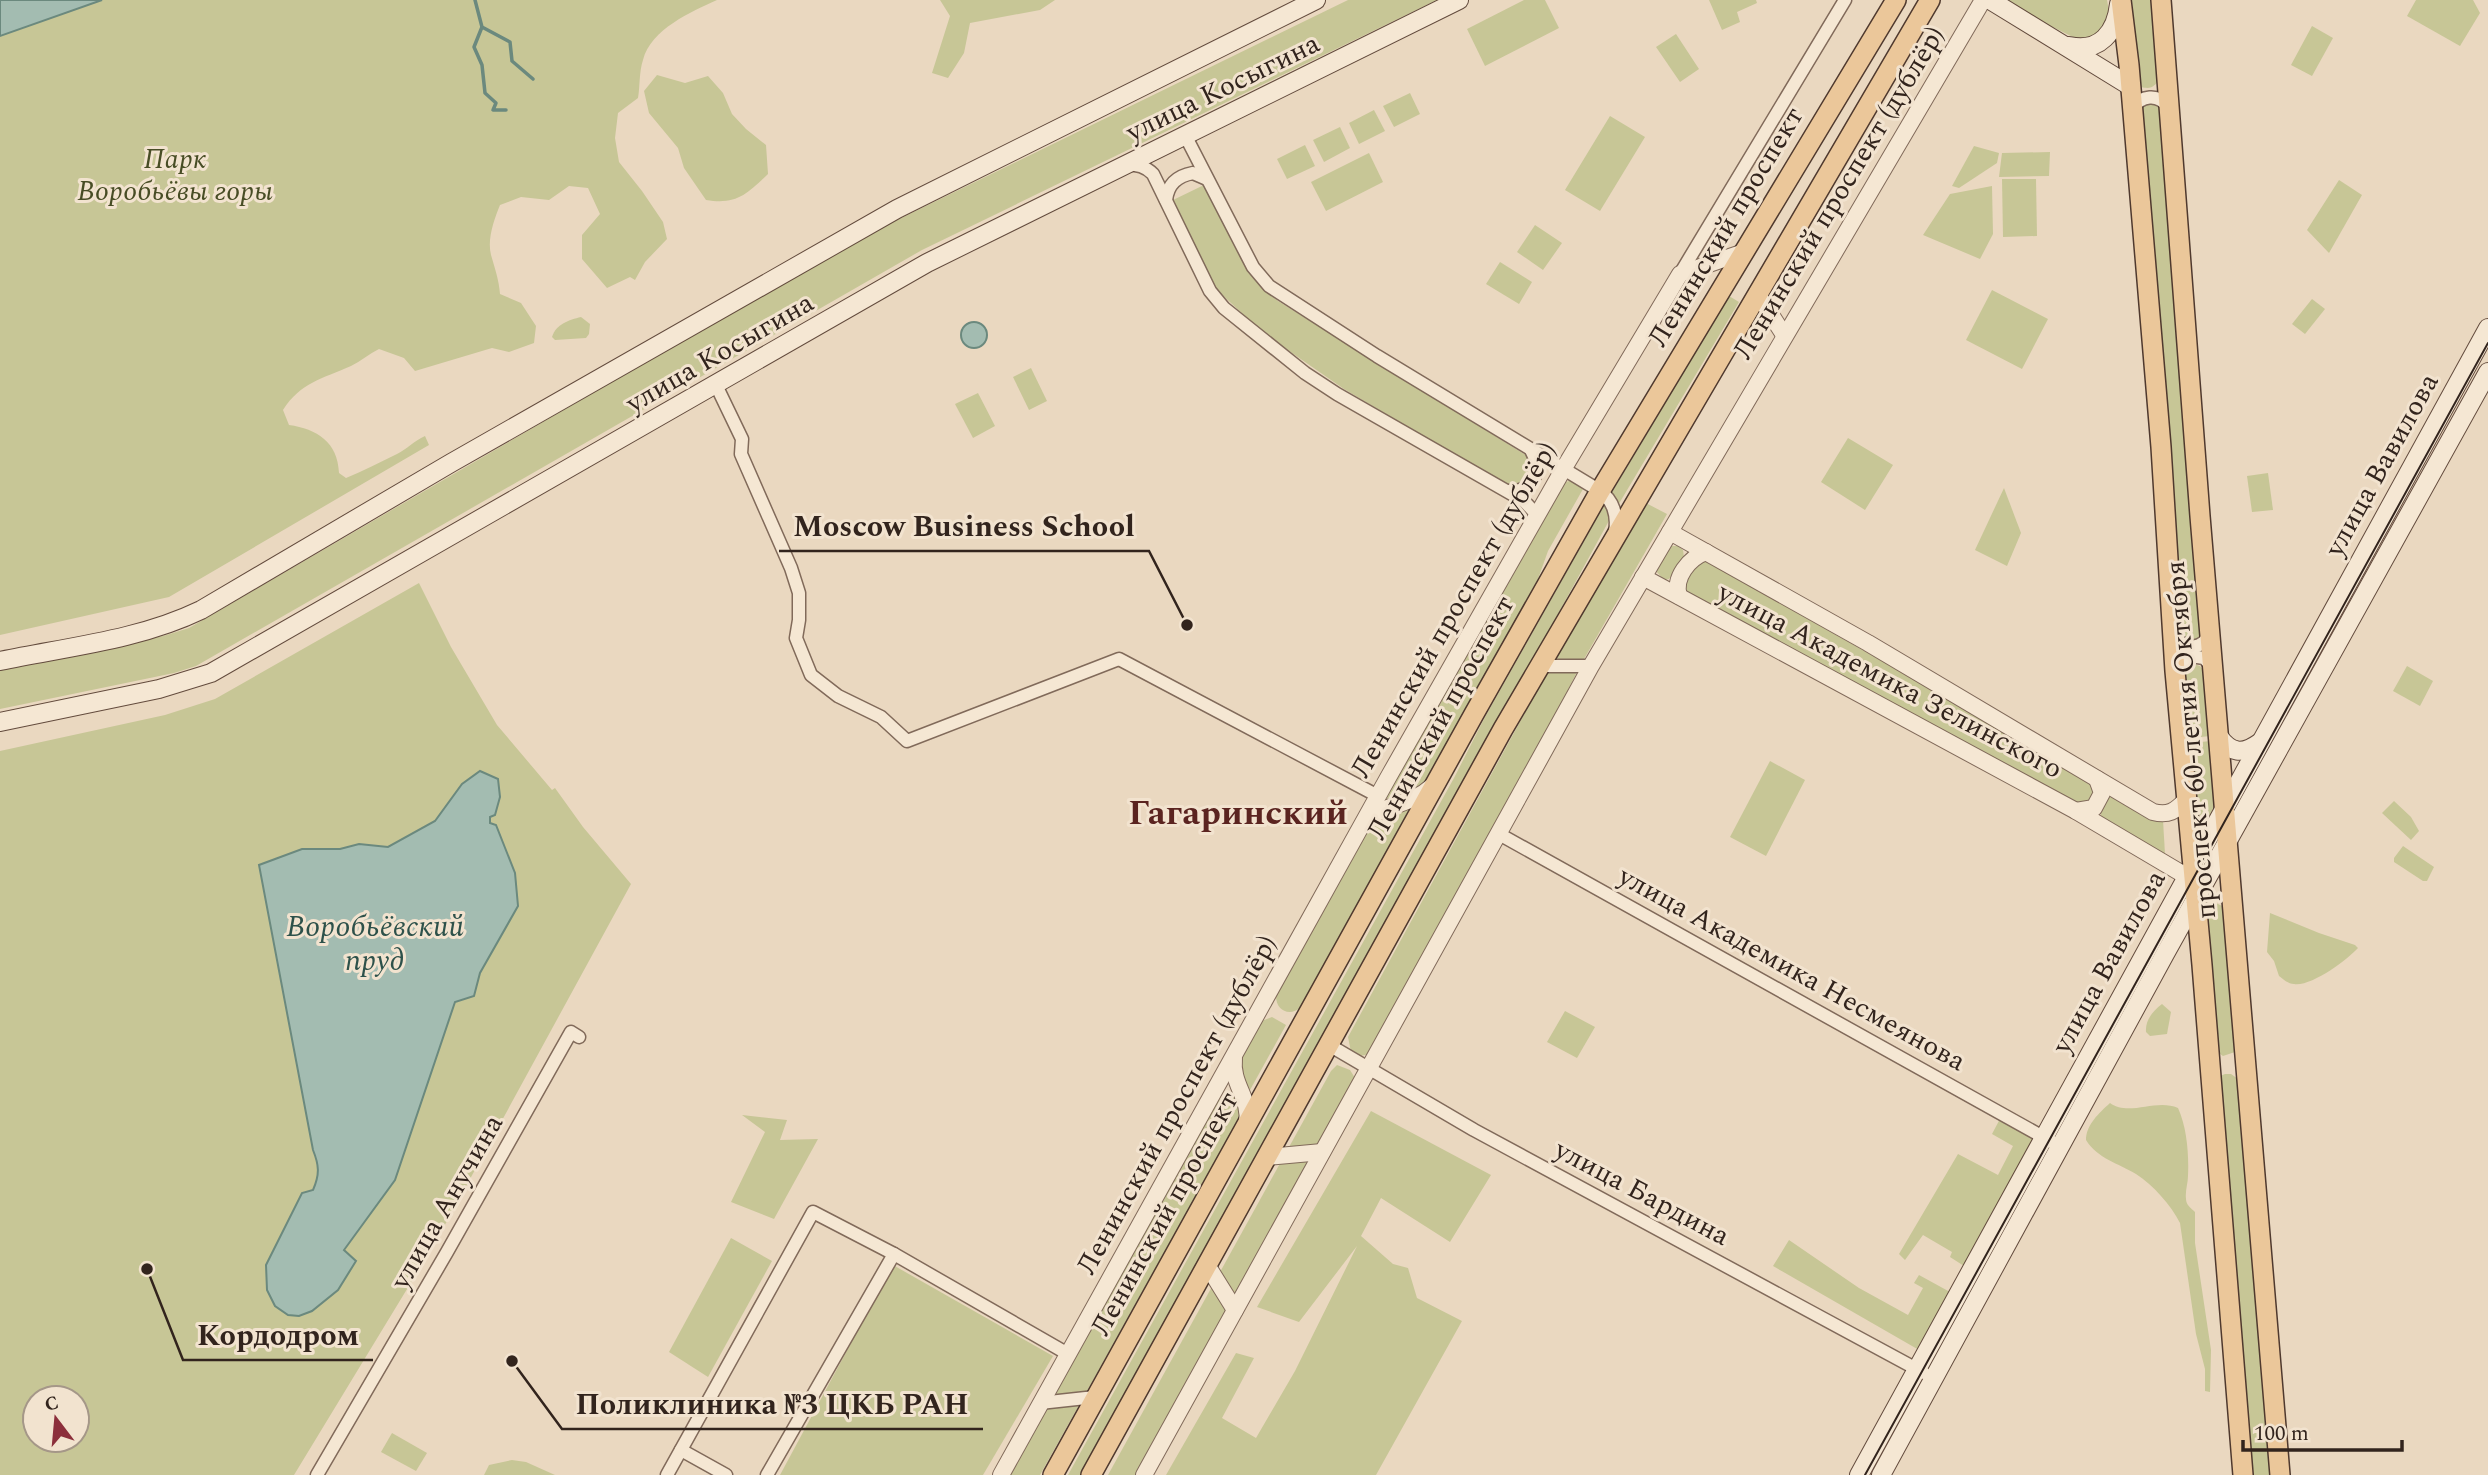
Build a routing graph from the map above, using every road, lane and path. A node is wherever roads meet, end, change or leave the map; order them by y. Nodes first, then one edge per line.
1 (1316, 0) edge
2 (1459, 0) edge
3 (1845, 0) edge
4 (1896, 0) edge
5 (1930, 0) edge
6 (1983, 0) edge
7 (1990, 0) edge
8 (2120, 0) edge
9 (2161, 0) edge
10 (2063, 44) junction
11 (2130, 86) junction
12 (2168, 107) junction
13 (2132, 112) junction
14 (1185, 135) junction
15 (1127, 164) junction
16 (1208, 179) junction
17 (1166, 200) junction
18 (1744, 252) junction
19 (1680, 274) junction
20 (1757, 293) junction
21 (2488, 328) edge
22 (1784, 335) junction
23 (2488, 372) edge
24 (716, 385) junction
25 (1531, 450) junction
26 (1564, 468) junction
27 (1508, 491) junction
28 (1600, 491) junction
29 (1537, 515) junction
30 (1670, 532) junction
31 (1615, 535) junction
32 (1706, 552) junction
33 (1643, 578) junction
34 (1679, 596) junction
35 (2210, 633) junction
36 (2173, 635) junction
37 (0, 661) edge
38 (1539, 666) junction
39 (1591, 666) junction
40 (2213, 668) junction
41 (2175, 671) junction
42 (0, 722) edge
43 (2219, 737) junction
44 (2259, 743) junction
45 (2097, 779) junction
46 (1436, 783) junction
47 (2115, 789) junction
48 (1378, 796) junction
49 (2186, 800) junction
50 (2224, 806) junction
51 (2076, 811) junction
52 (1363, 822) junction
53 (2096, 823) junction
54 (1499, 834) junction
55 (2227, 844) junction
56 (2189, 869) junction
57 (2195, 902) junction
58 (2163, 958) junction
59 (2202, 965) junction
60 (579, 1037) dead end
61 (1329, 1045) junction
62 (1234, 1056) junction
63 (1368, 1069) junction
64 (1247, 1123) junction
65 (2043, 1138) junction
66 (2061, 1147) junction
67 (1322, 1152) junction
68 (1268, 1157) junction
69 (894, 1254) junction
70 (1207, 1265) junction
71 (1235, 1310) junction
72 (1068, 1354) junction
73 (1917, 1369) junction
74 (1934, 1378) junction
75 (1096, 1397) junction
76 (1040, 1403) junction
77 (681, 1450) junction
78 (317, 1475) edge
79 (667, 1475) edge
80 (726, 1475) edge
81 (767, 1475) edge
82 (1001, 1475) edge
83 (1053, 1475) edge
84 (1091, 1475) edge
85 (1144, 1475) edge
86 (1859, 1475) edge
87 (1881, 1475) edge
88 (2243, 1475) edge
89 (2280, 1475) edge

1 - 37 main road, улица Косыгина
2 - 14 main road, улица Косыгина
3 - 19 street, Ленинский проспект (дублёр)
4 - 18 main road, Ленинский проспект
5 - 20 main road
6 - 22 street, Ленинский проспект (дублёр)
7 - 10 main road
8 - 10 main road
8 - 11 main road, проспект 60-летия Октября
9 - 12 main road, проспект 60-летия Октября
10 - 11 main road
11 - 13 main road, проспект 60-летия Октября
12 - 13 street
12 - 35 main road, проспект 60-летия Октября
13 - 36 main road, проспект 60-летия Октября
14 - 15 main road, улица Косыгина
14 - 16 street
15 - 17 street
15 - 24 main road, улица Косыгина
16 - 17 street
16 - 25 street
17 - 27 street
18 - 19 street
18 - 28 main road, Ленинский проспект
19 - 26 street, Ленинский проспект (дублёр)
20 - 22 street
20 - 31 main road
21 - 44 main road, улица Вавилова
22 - 30 street, Ленинский проспект (дублёр)
23 - 55 main road, улица Вавилова
24 - 42 main road, улица Косыгина
24 - 48 street
25 - 26 street
25 - 27 street
26 - 28 street
26 - 29 street, Ленинский проспект (дублёр)
27 - 29 street
28 - 31 street
28 - 46 main road, Ленинский проспект
29 - 48 street, Ленинский проспект (дублёр)
30 - 32 street, улица Академика Зелинского
30 - 33 street, Ленинский проспект (дублёр)
31 - 38 main road
32 - 34 street, улица Академика Зелинского
32 - 45 street, улица Академика Зелинского
33 - 34 street, улица Академика Зелинского
33 - 39 street, Ленинский проспект (дублёр)
34 - 51 street, улица Академика Зелинского
35 - 36 street
35 - 40 main road, проспект 60-летия Октября
36 - 41 main road, проспект 60-летия Октября
38 - 39 street
38 - 61 main road
39 - 54 street, Ленинский проспект (дублёр)
40 - 41 street
40 - 43 main road, проспект 60-летия Октября
41 - 49 main road, проспект 60-летия Октября
43 - 44 main road
43 - 50 main road, проспект 60-летия Октября
44 - 50 main road, улица Вавилова
45 - 47 street, улица Академика Зелинского
45 - 51 street, улица Академика Зелинского
46 - 52 street
46 - 64 main road, Ленинский проспект
47 - 49 street, улица Академика Зелинского
47 - 53 street
48 - 52 street, Ленинский проспект (дублёр)
49 - 56 main road, проспект 60-летия Октября
50 - 55 main road, проспект 60-летия Октября
50 - 56 main road, улица Вавилова
51 - 53 street, улица Академика Зелинского
52 - 62 street, Ленинский проспект (дублёр)
53 - 56 street, улица Академика Зелинского
54 - 63 street, Ленинский проспект (дублёр)
54 - 65 street, улица Академика Несмеянова
55 - 57 main road, улица Вавилова
55 - 89 main road, проспект 60-летия Октября
56 - 57 main road, проспект 60-летия Октября
56 - 65 main road, улица Вавилова
57 - 58 main road, улица Вавилова
57 - 59 main road, проспект 60-летия Октября
58 - 59 main road
58 - 66 main road, улица Вавилова
59 - 88 main road, проспект 60-летия Октября
60 - 78 street, улица Анучина
61 - 63 street, улица Бардина
61 - 68 main road
62 - 64 street
62 - 72 street, Ленинский проспект (дублёр)
63 - 67 street, Ленинский проспект (дублёр)
63 - 73 street, улица Бардина
64 - 75 main road, Ленинский проспект
65 - 66 street, улица Академика Несмеянова
65 - 73 main road, улица Вавилова
66 - 74 main road, улица Вавилова
67 - 68 street
67 - 71 street, Ленинский проспект (дублёр)
68 - 70 main road
69 - 72 street
69 - 77 street
69 - 81 street
70 - 71 street
70 - 84 main road
71 - 85 street, Ленинский проспект (дублёр)
72 - 76 street, Ленинский проспект (дублёр)
73 - 74 street, улица Бардина
73 - 86 main road, улица Вавилова
74 - 87 main road, улица Вавилова
75 - 76 street
75 - 83 main road, Ленинский проспект
76 - 82 street, Ленинский проспект (дублёр)
77 - 79 street
77 - 80 street

